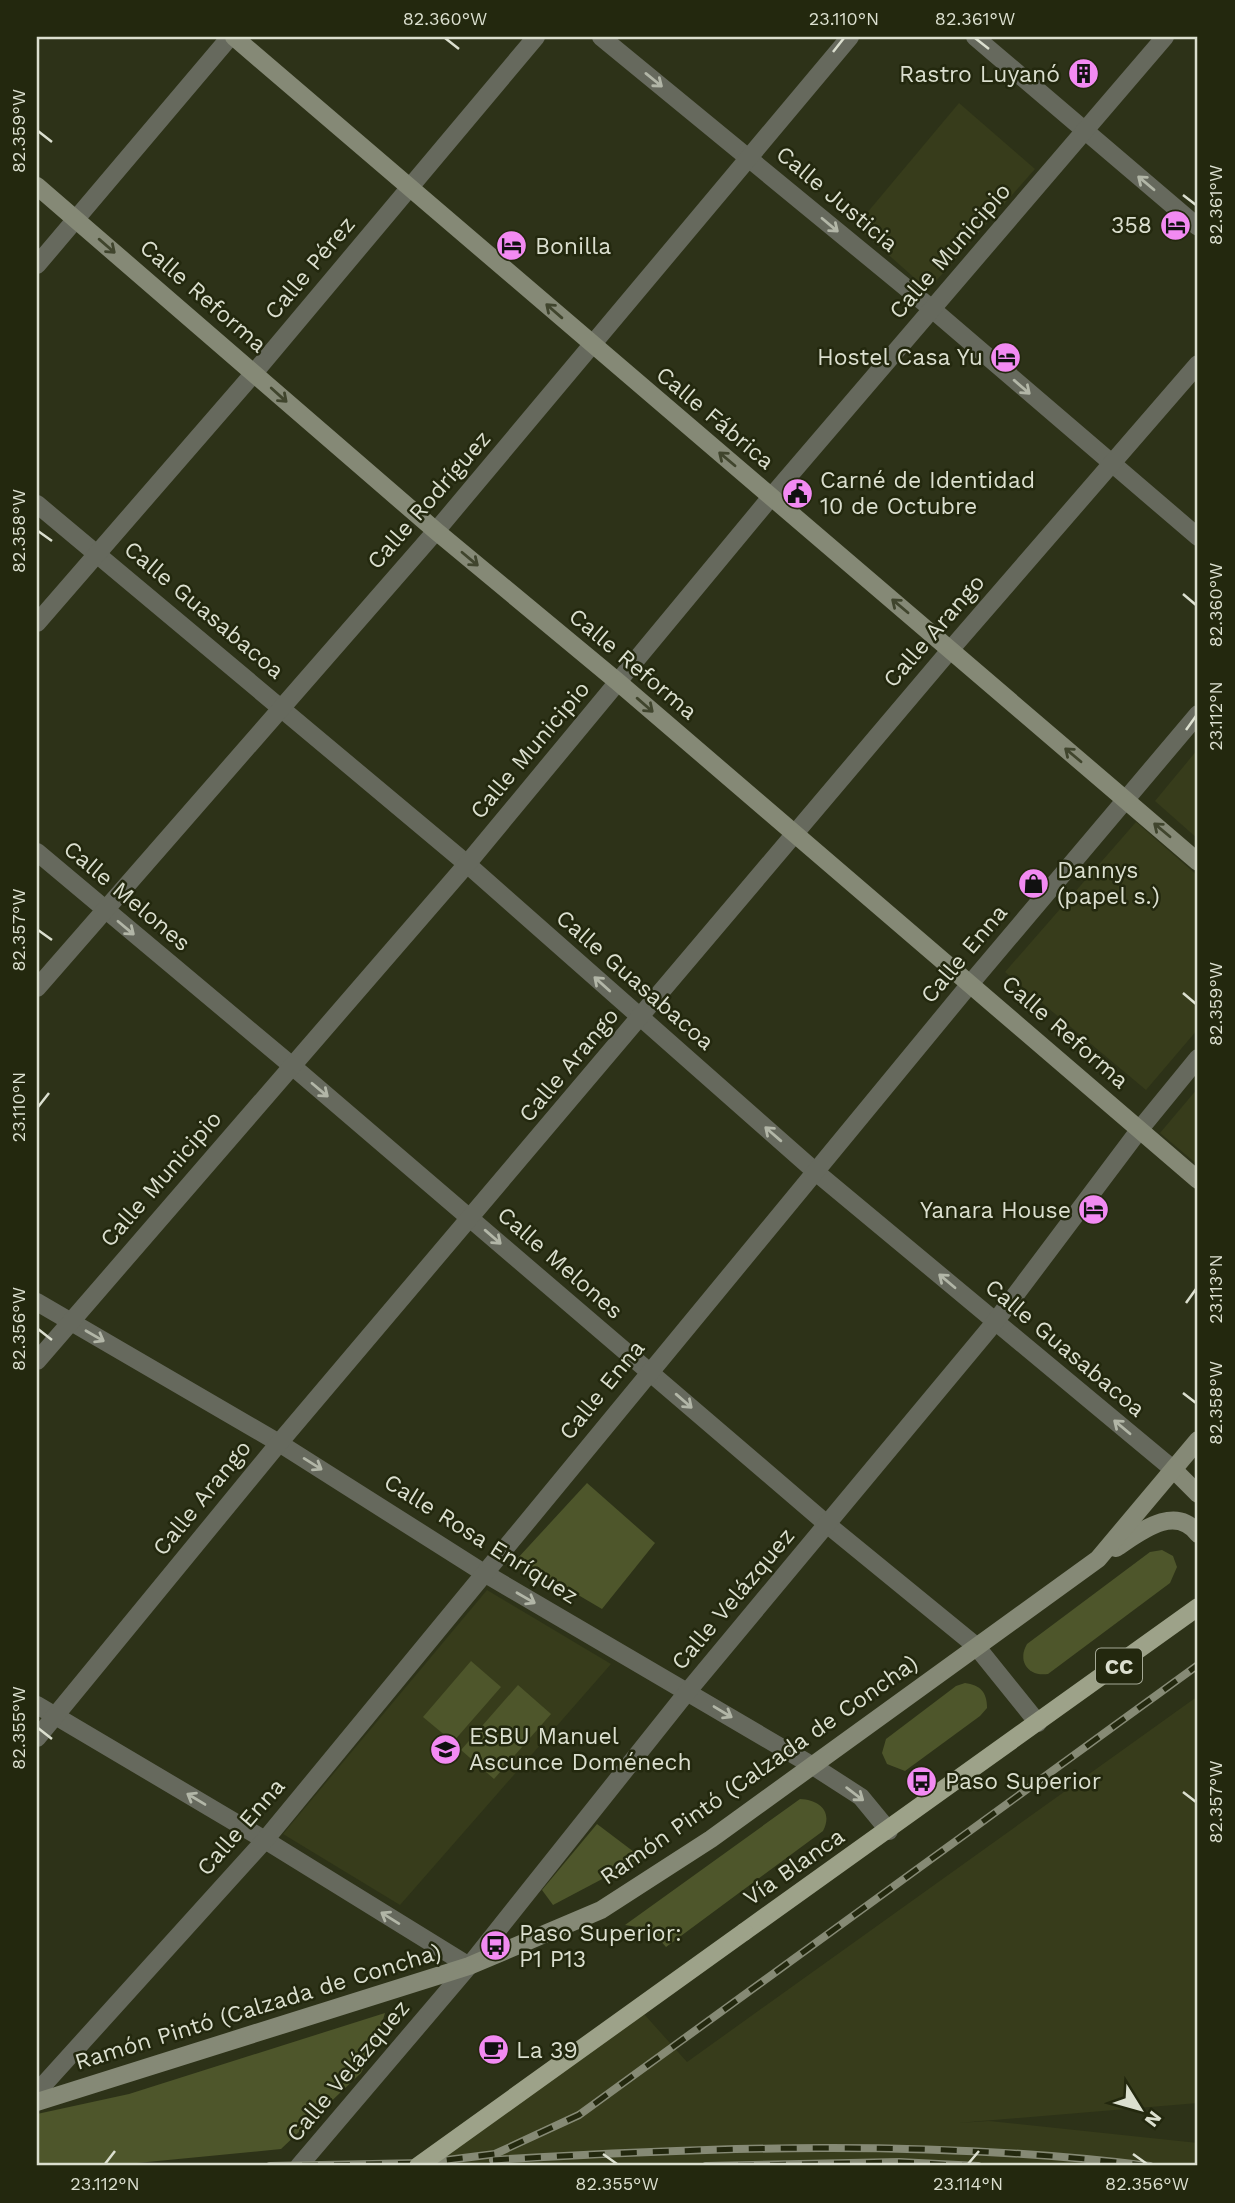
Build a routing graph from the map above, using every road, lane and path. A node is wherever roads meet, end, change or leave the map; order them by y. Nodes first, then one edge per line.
1 (232, 37) edge
2 (537, 37) edge
3 (601, 37) edge
4 (849, 37) edge
5 (975, 37) edge
6 (1165, 37) edge
7 (1085, 131) junction
8 (749, 158) junction
9 (411, 185) junction
10 (37, 186) edge
11 (76, 219) junction
12 (1198, 227) edge
13 (37, 265) edge
14 (932, 310) junction
15 (593, 346) junction
16 (1198, 365) edge
17 (254, 373) junction
18 (1112, 466) junction
19 (771, 497) junction
20 (37, 504) edge
21 (436, 531) junction
22 (1198, 537) edge
23 (97, 552) junction
24 (37, 623) edge
25 (951, 649) junction
26 (618, 682) junction
27 (283, 709) junction
28 (1198, 714) edge
29 (1125, 799) junction
30 (795, 834) junction
31 (37, 852) edge
32 (1198, 862) edge
33 (467, 864) junction
34 (105, 910) junction
35 (970, 984) junction
36 (37, 988) edge
37 (640, 1018) junction
38 (1198, 1058) edge
39 (291, 1065) junction
40 (1140, 1129) junction
41 (817, 1173) junction
42 (1198, 1180) edge
43 (470, 1218) junction
44 (37, 1302) edge
45 (70, 1321) junction
46 (995, 1322) junction
47 (37, 1361) edge
48 (649, 1371) junction
49 (1198, 1440) edge
50 (279, 1443) junction
51 (1174, 1470) junction
52 (1198, 1494) edge
53 (1148, 1502) junction
54 (1182, 1521) junction
55 (828, 1525) junction
56 (1198, 1534) edge
57 (1098, 1559) junction
58 (484, 1573) junction
59 (1197, 1605) edge
60 (976, 1646) junction
61 (688, 1691) junction
62 (37, 1705) edge
63 (55, 1716) junction
64 (1038, 1723) junction
65 (37, 1738) edge
66 (813, 1766) junction
67 (889, 1831) junction
68 (265, 1840) junction
69 (469, 1966) junction
70 (37, 2092) edge
71 (37, 2102) edge
72 (299, 2166) edge
73 (418, 2166) edge

1 - 9 street, Calle Fábrica
1 - 11 street
2 - 9 street, Calle Pérez
3 -> 8 street, Calle Justicia
4 - 8 street, Calle Rodríguez
5 - 7 street
6 - 7 street, Calle Municipio
12 -> 7 street
7 - 14 street, Calle Municipio
8 -> 14 street, Calle Justicia
8 - 15 street, Calle Rodríguez
15 -> 9 street, Calle Fábrica
9 - 17 street, Calle Pérez
10 - 11 street, Calle Reforma
11 - 13 street
11 -> 17 street, Calle Reforma
14 -> 18 street, Calle Justicia
14 - 19 street, Calle Municipio
19 -> 15 street, Calle Fábrica
15 - 21 street, Calle Rodríguez
16 - 18 street, Calle Arango
17 -> 21 street, Calle Reforma
17 - 23 street, Calle Pérez
18 - 22 street, Calle Justicia
18 - 25 street, Calle Arango
25 -> 19 street, Calle Fábrica
19 - 26 street, Calle Municipio
20 - 23 street, Calle Guasabacoa
21 -> 26 street, Calle Reforma
21 - 27 street, Calle Rodríguez
23 - 24 street, Calle Pérez
23 - 27 street, Calle Guasabacoa
29 -> 25 street, Calle Fábrica
25 - 30 street, Calle Arango
26 -> 30 street, Calle Reforma
26 - 33 street, Calle Municipio
27 - 33 street, Calle Guasabacoa
27 - 34 street, Calle Rodríguez
28 - 29 street, Calle Enna
32 -> 29 street, Calle Fábrica
29 - 35 street, Calle Enna
30 - 35 street, Calle Reforma
30 - 37 street, Calle Arango
31 - 34 street, Calle Melones
37 -> 33 street, Calle Guasabacoa
33 - 39 street, Calle Municipio
34 - 36 street, Calle Rodríguez
34 -> 39 street, Calle Melones
35 - 40 street, Calle Reforma
35 - 41 street, Calle Enna
41 -> 37 street, Calle Guasabacoa
37 - 43 street, Calle Arango
38 - 40 street, Calle Velázquez
39 -> 43 street, Calle Melones
39 - 45 street, Calle Municipio
40 - 42 street, Calle Reforma
40 - 46 street, Calle Velázquez
46 -> 41 street, Calle Guasabacoa
41 - 48 street, Calle Enna
43 -> 48 street, Calle Melones
43 - 50 street, Calle Arango
44 - 45 street, Calle Rosa Enríquez
45 - 47 street, Calle Municipio
45 -> 50 street, Calle Rosa Enríquez
51 -> 46 street, Calle Guasabacoa
46 - 55 street, Calle Velázquez
48 -> 55 street, Calle Melones
48 - 58 street, Calle Enna
49 - 51 street, Ramón Pintó (Calzada de Concha)
50 -> 58 street, Calle Rosa Enríquez
50 - 63 street, Calle Arango
51 - 52 street, Calle Guasabacoa
51 - 53 street, Ramón Pintó (Calzada de Concha)
53 - 54 street
53 - 57 street, Ramón Pintó (Calzada de Concha)
54 - 56 street
54 - 57 street
55 - 60 street, Calle Melones
55 - 61 street, Calle Velázquez
57 - 60 street, Ramón Pintó (Calzada de Concha)
58 -> 61 street, Calle Rosa Enríquez
58 - 68 street, Calle Enna
59 - 64 main road, Vía Blanca / CC
60 - 64 street, Calle Melones
60 - 66 street, Ramón Pintó (Calzada de Concha)
61 -> 66 street, Calle Rosa Enríquez
61 - 69 street, Calle Velázquez
62 - 63 street
63 - 65 street, Calle Arango
68 -> 63 street
64 - 67 main road, Vía Blanca / CC
66 -> 67 street, Calle Rosa Enríquez
66 - 69 street, Ramón Pintó (Calzada de Concha)
67 - 73 main road, Vía Blanca / CC, bridge
69 -> 68 street
68 - 70 street, Calle Enna
69 - 71 street, Ramón Pintó (Calzada de Concha)
69 - 72 street, Calle Velázquez

